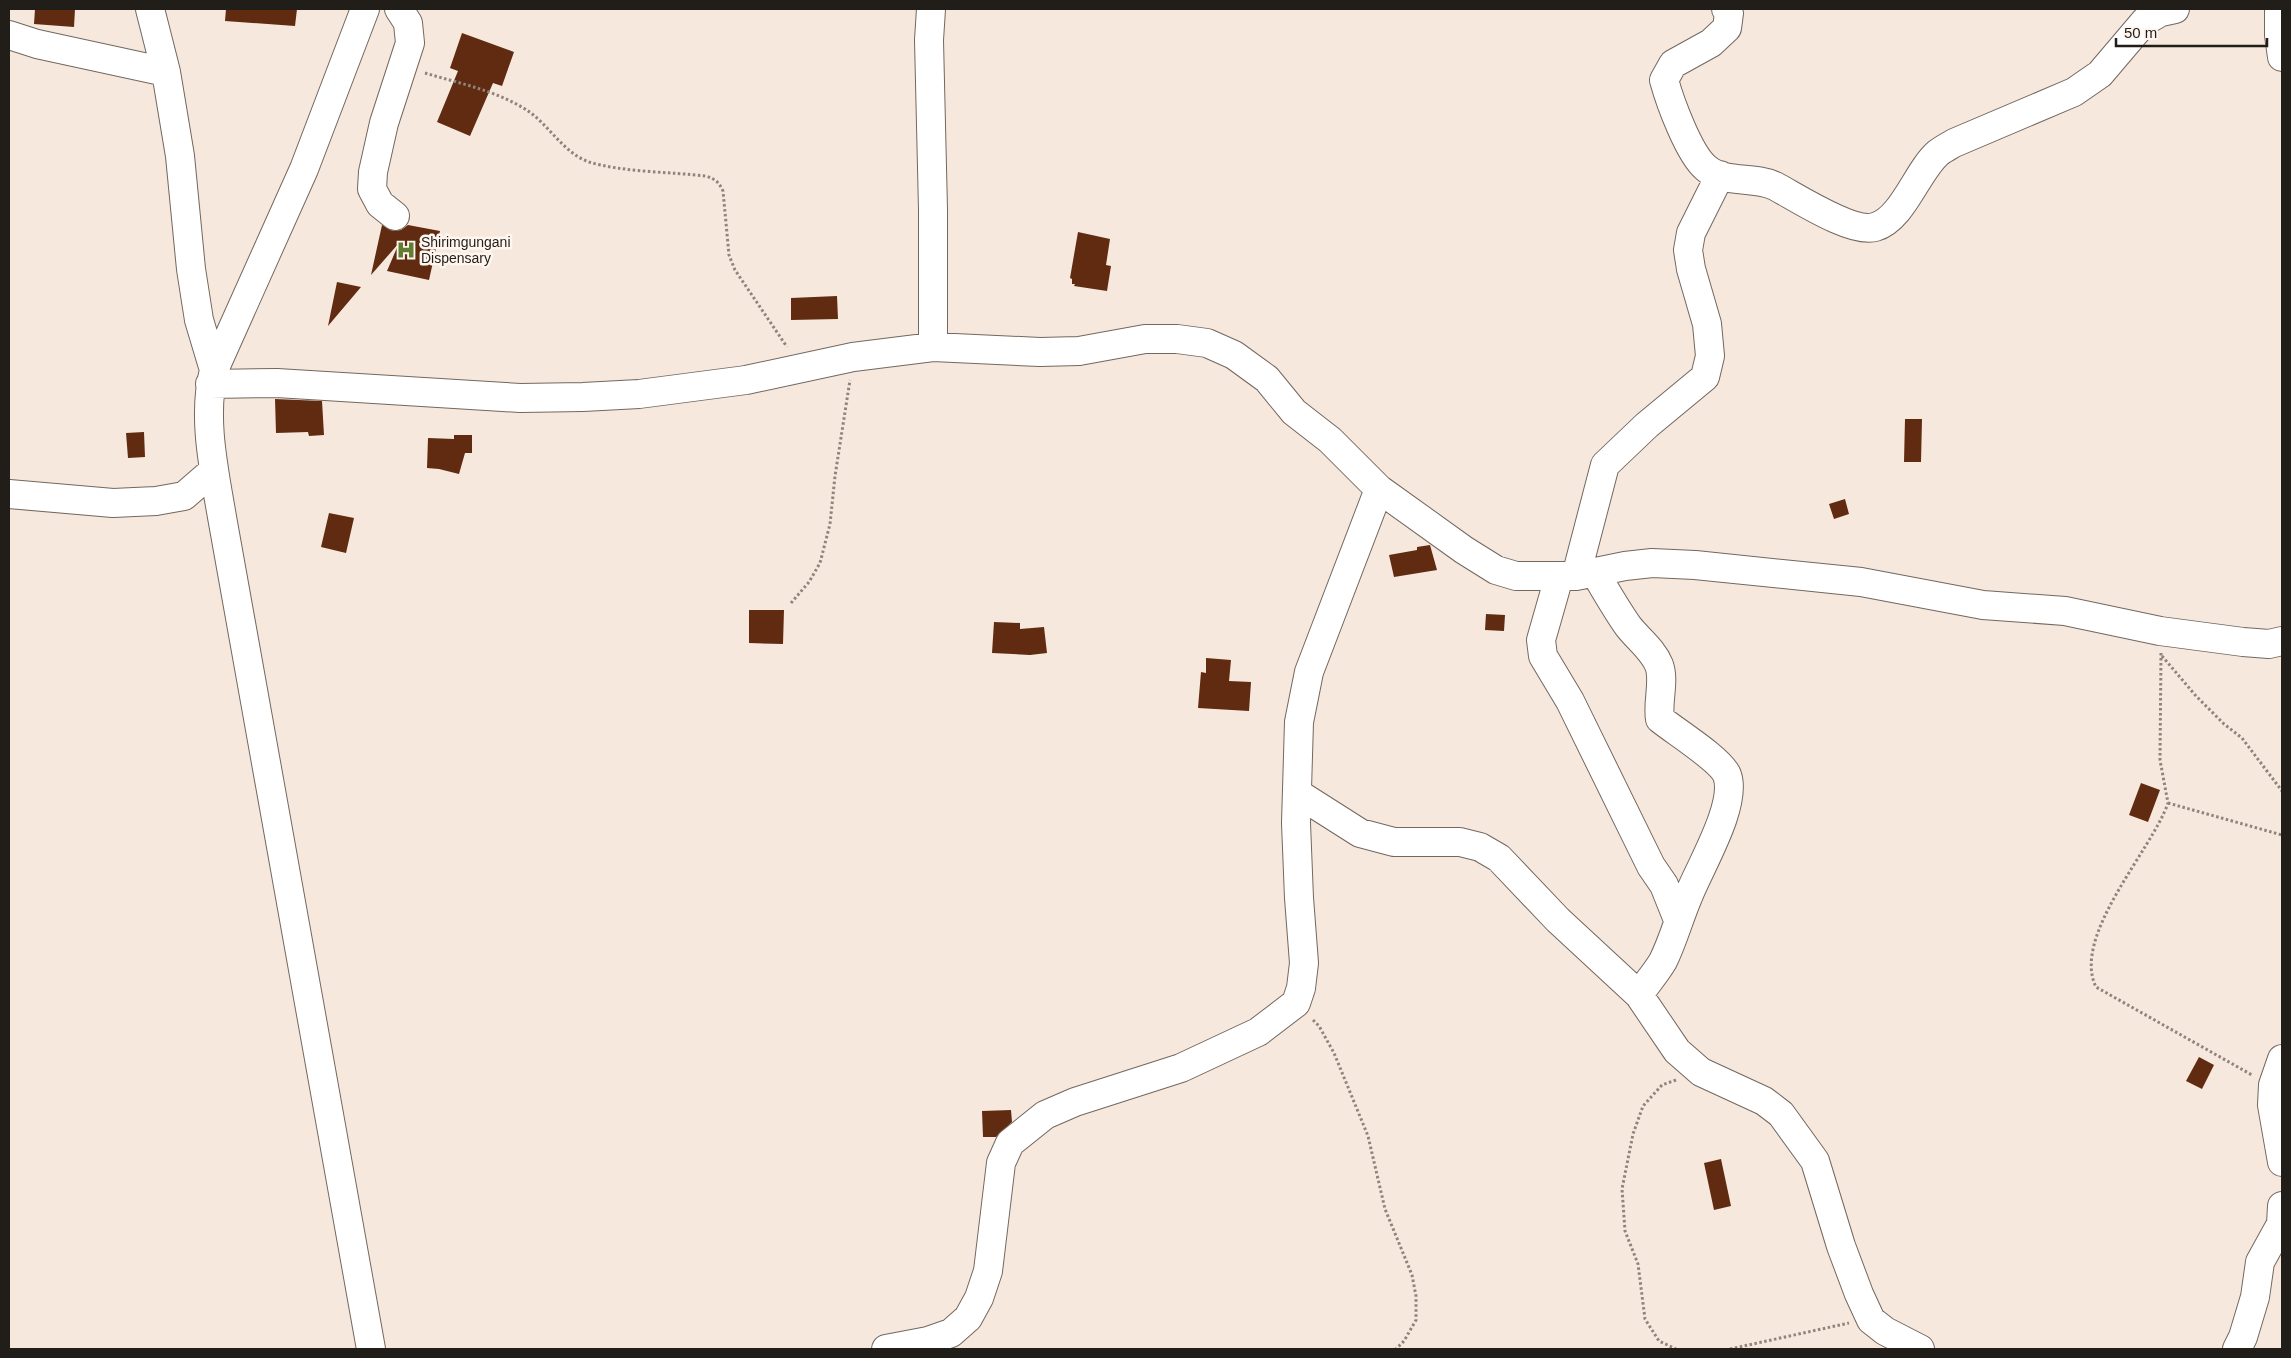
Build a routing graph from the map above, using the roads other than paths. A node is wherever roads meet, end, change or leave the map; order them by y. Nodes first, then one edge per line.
1 (150, 9) edge
2 (365, 9) edge
3 (399, 9) edge
4 (931, 9) edge
5 (1726, 9) edge
6 (2175, 9) edge
7 (2279, 9) edge
8 (9, 35) edge
9 (2282, 57) edge
10 (166, 72) junction
11 (1720, 175) junction
12 (395, 216) dead end
13 (934, 347) junction
14 (212, 377) junction
15 (214, 470) junction
16 (1380, 489) junction
17 (9, 494) edge
18 (184, 496) junction
19 (222, 516) junction
20 (1577, 575) junction
21 (2282, 641) edge
22 (1297, 793) junction
23 (1678, 920) junction
24 (1639, 995) junction
25 (2282, 1059) edge
26 (2282, 1162) edge
27 (2282, 1218) edge
28 (371, 1349) edge
29 (886, 1349) edge
30 (1920, 1349) edge
31 (2237, 1349) edge

1 - 10 street
2 - 14 street
3 - 12 street
4 - 13 street
5 - 11 street
6 - 11 street
7 - 9 street
8 - 10 street
10 - 14 street
11 - 20 street
13 - 14 street
13 - 16 street
14 - 15 street
15 - 18 street
15 - 19 street
16 - 20 street
16 - 22 street
17 - 18 street
18 - 19 street
19 - 28 street
20 - 21 street
20 - 23 street
20 - 23 street
22 - 24 street
22 - 29 street
23 - 24 street
24 - 30 street
25 - 26 street
27 - 31 street

